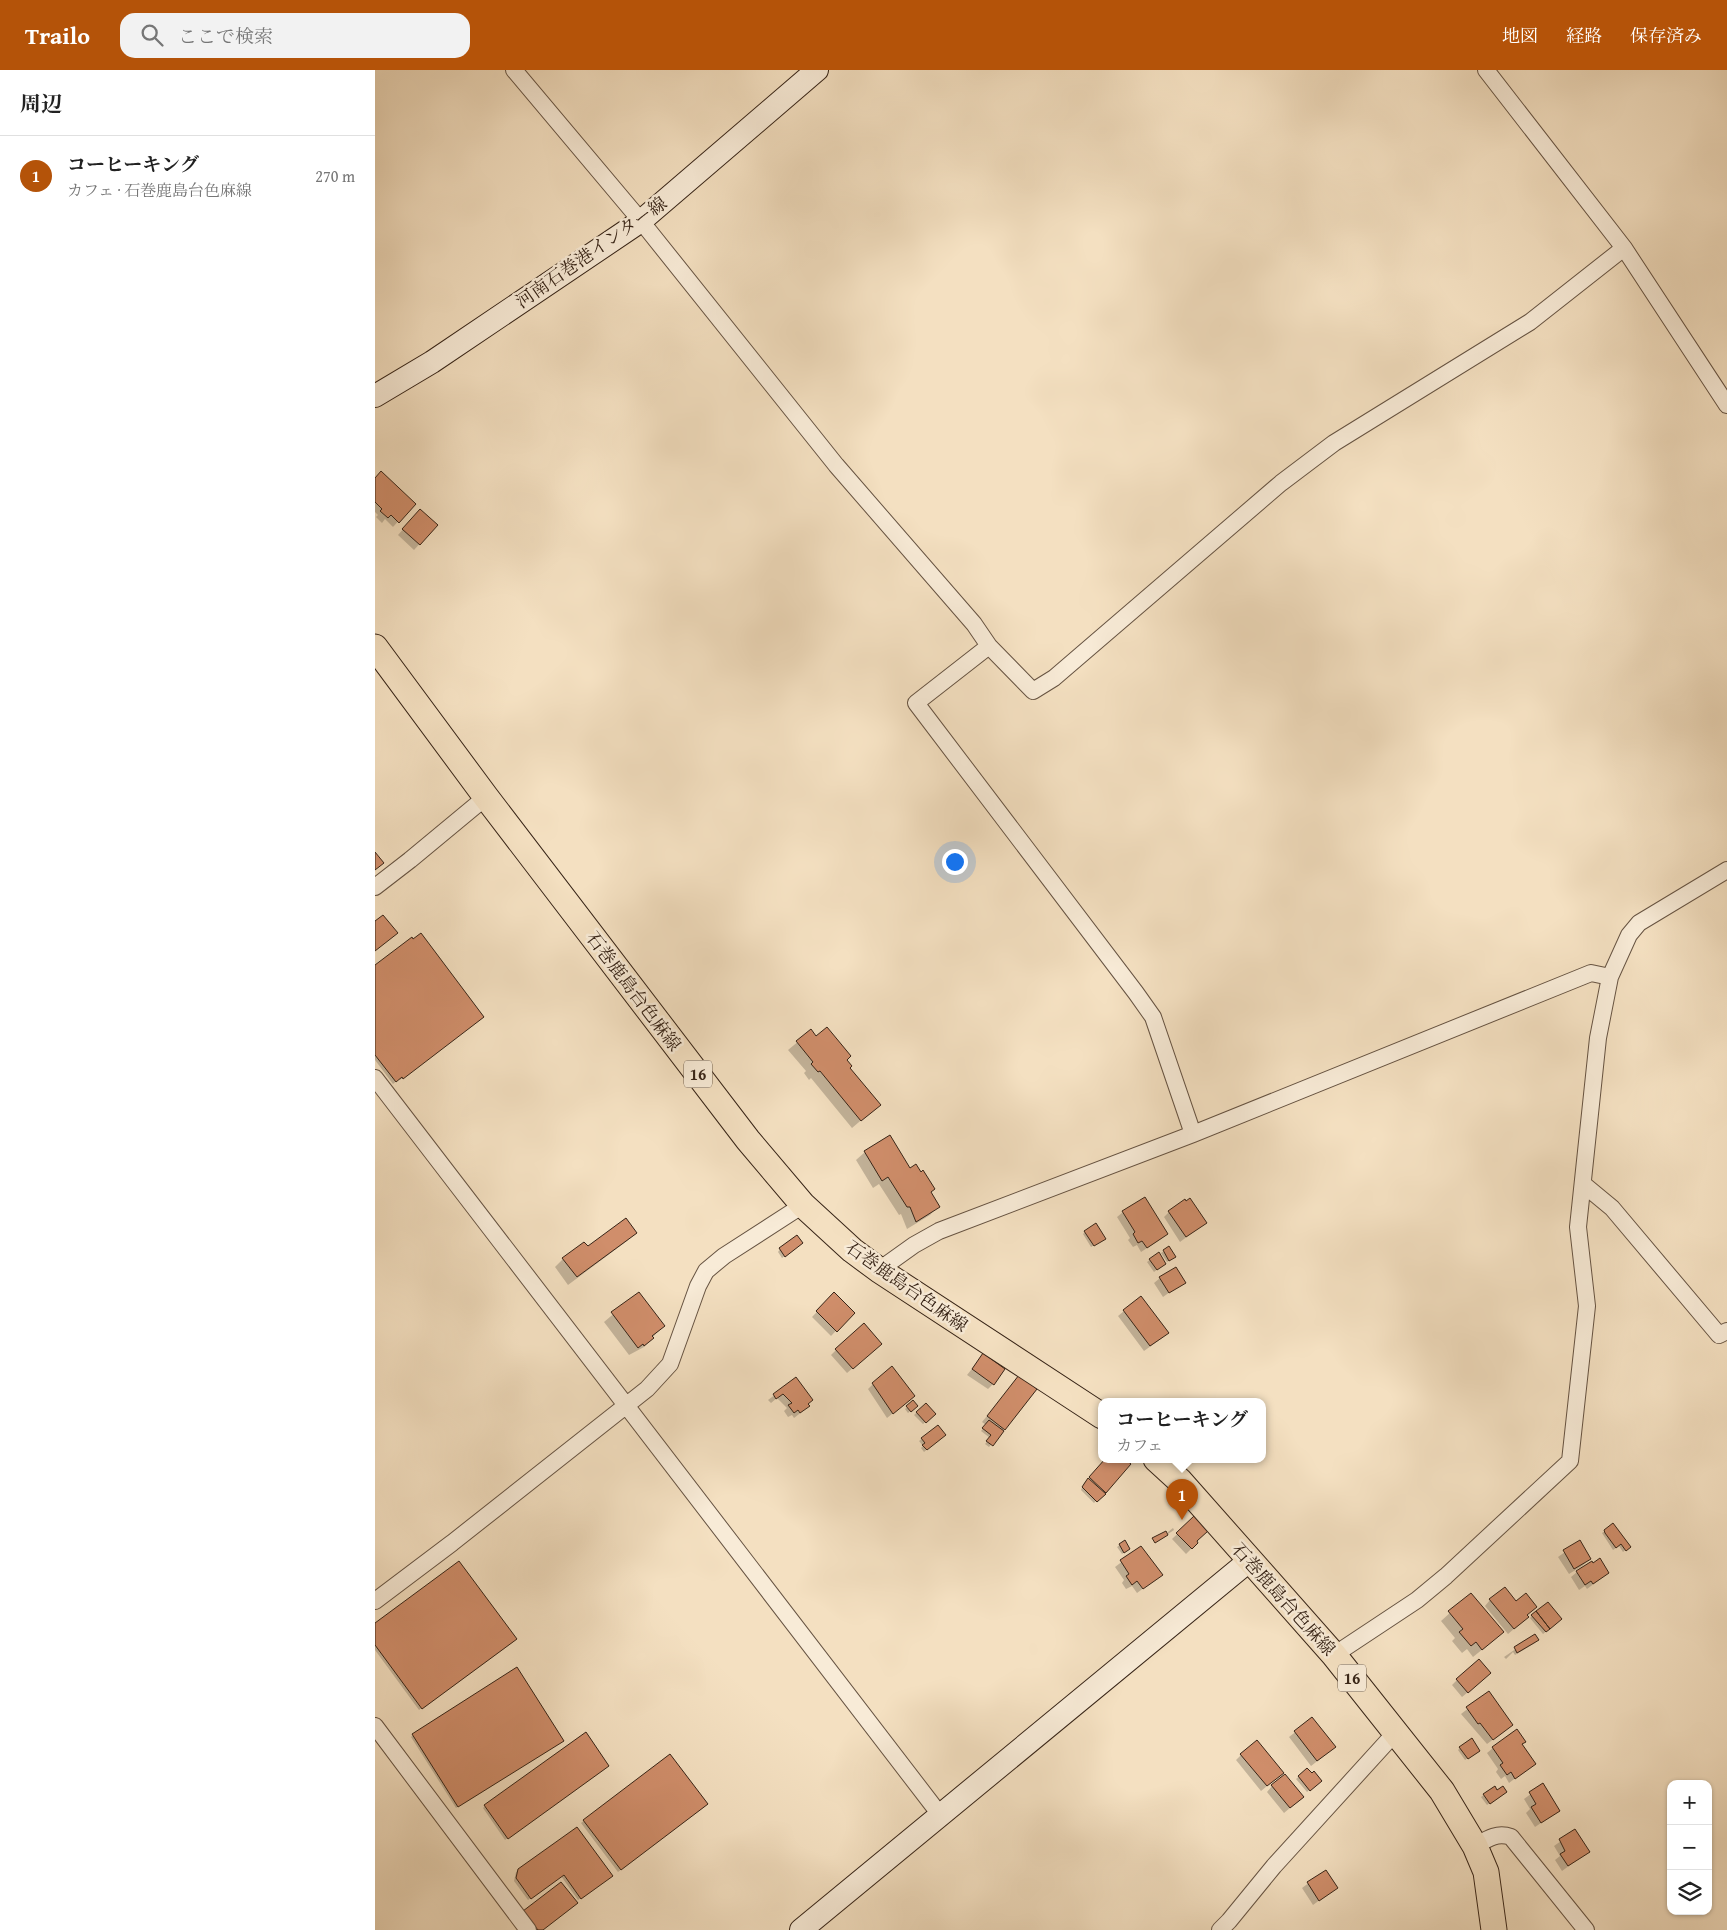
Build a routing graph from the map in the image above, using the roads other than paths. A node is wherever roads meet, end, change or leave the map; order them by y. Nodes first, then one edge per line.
1 (514, 70) edge
2 (817, 70) edge
3 (1486, 70) edge
4 (641, 221) junction
5 (1623, 248) junction
6 (375, 396) edge
7 (1727, 405) edge
8 (989, 646) junction
9 (375, 647) edge
10 (486, 797) junction
11 (1727, 870) edge
12 (375, 887) edge
13 (1610, 977) junction
14 (375, 1078) edge
15 (1193, 1134) junction
16 (1583, 1184) junction
17 (803, 1206) junction
18 (879, 1270) junction
19 (1727, 1331) edge
20 (626, 1407) junction
21 (1098, 1413) edge
22 (1160, 1463) edge
23 (1250, 1560) junction
24 (375, 1601) edge
25 (1334, 1655) junction
26 (375, 1726) edge
27 (1395, 1733) junction
28 (941, 1816) junction
29 (1475, 1846) junction
30 (528, 1930) edge
31 (801, 1930) edge
32 (1220, 1930) edge
33 (1494, 1930) edge
34 (1586, 1930) edge

1 - 4 street
2 - 4 street, 河南石巻港インター線
3 - 5 street
4 - 6 street, 河南石巻港インター線
4 - 8 street
5 - 7 street
5 - 8 street
8 - 15 street
9 - 10 main road, 石巻鹿島台色麻線 / 16
10 - 12 street
10 - 17 main road, 石巻鹿島台色麻線 / 16
11 - 13 street
13 - 15 street
13 - 16 street
14 - 20 street
15 - 18 street
16 - 19 street
16 - 25 street
17 - 18 main road, 石巻鹿島台色麻線 / 16
17 - 20 street
18 - 21 main road, 石巻鹿島台色麻線 / 16
20 - 24 street
20 - 28 street
22 - 23 main road, 石巻鹿島台色麻線 / 16
23 - 25 main road, 石巻鹿島台色麻線 / 16
23 - 28 street
25 - 27 main road, 石巻鹿島台色麻線 / 16
26 - 30 street
27 - 29 main road, 石巻鹿島台色麻線 / 16
27 - 32 street
28 - 31 street
29 - 33 main road, 石巻鹿島台色麻線 / 16
29 - 34 street

